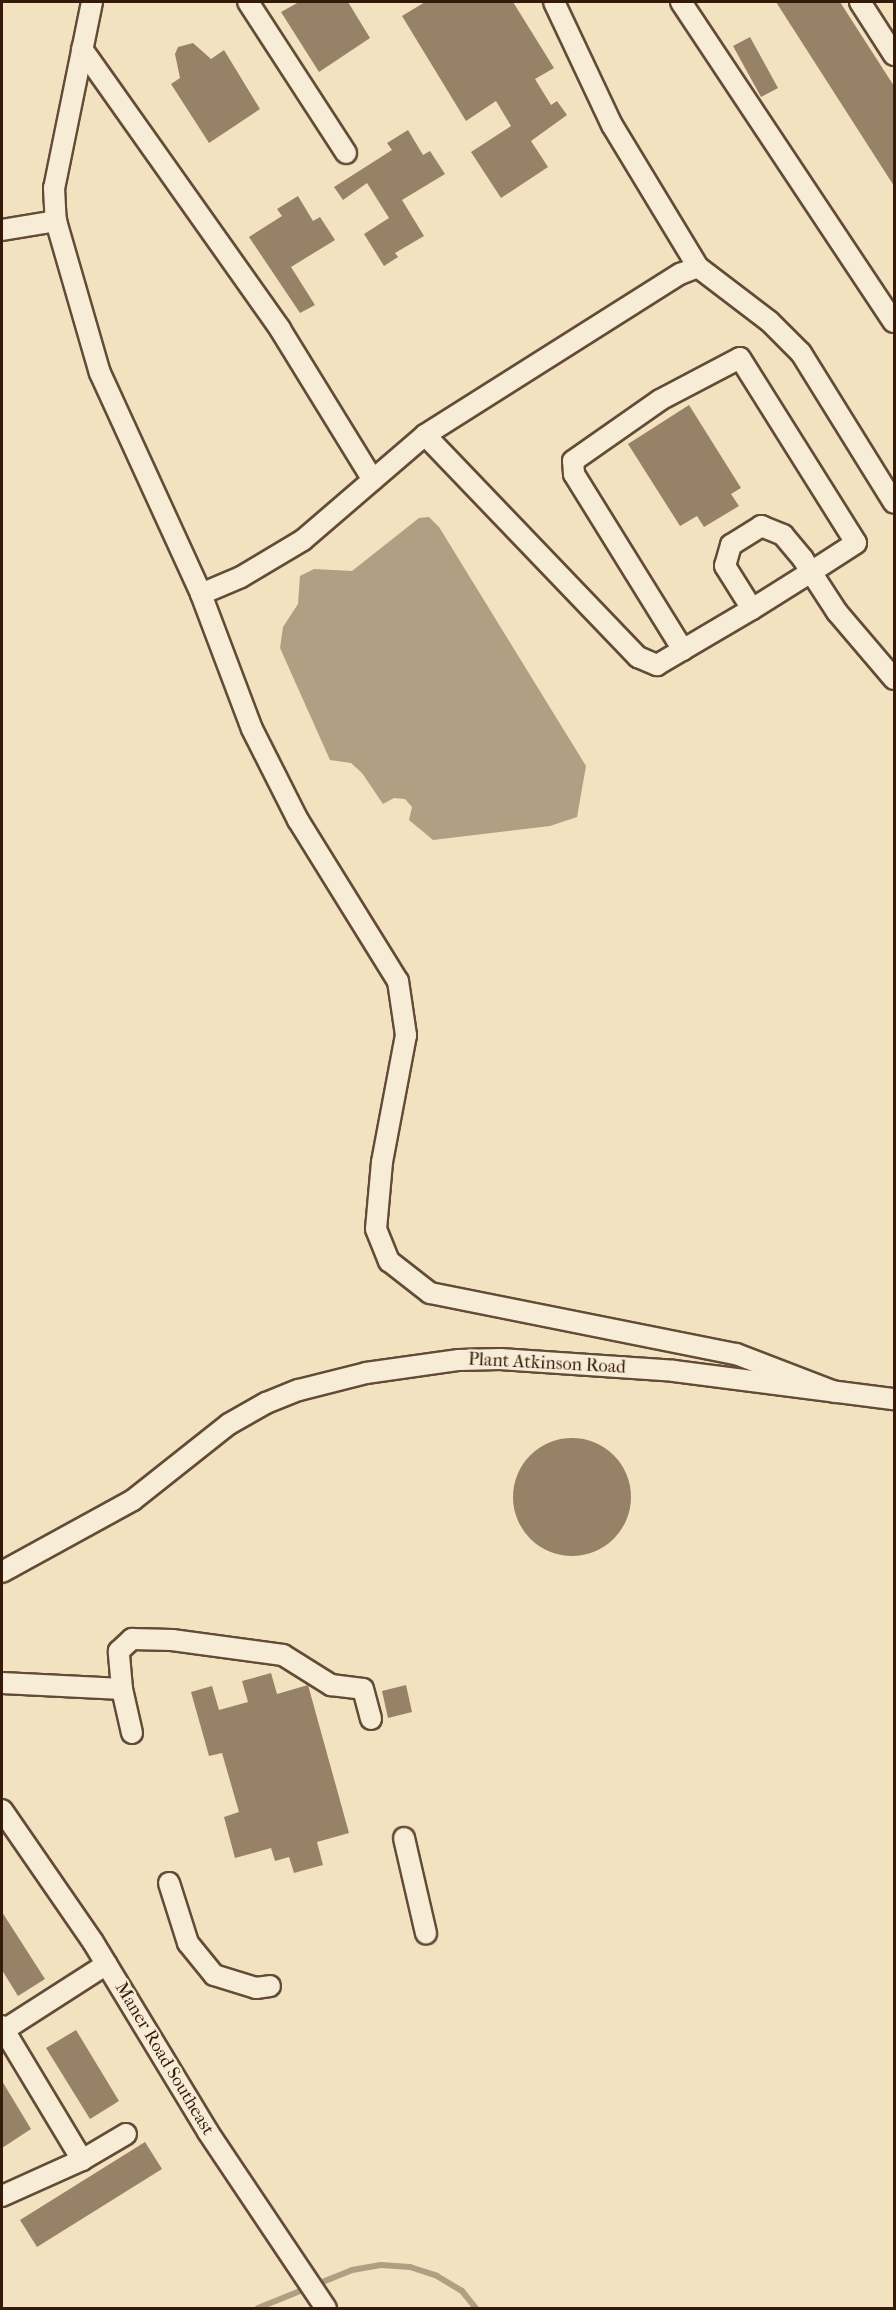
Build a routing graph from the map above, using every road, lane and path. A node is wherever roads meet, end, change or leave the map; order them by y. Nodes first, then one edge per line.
1 (92, 2) edge
2 (248, 2) edge
3 (554, 2) edge
4 (681, 2) edge
5 (860, 2) edge
6 (82, 49) junction
7 (894, 55) edge
8 (346, 153) dead end
9 (56, 221) junction
10 (2, 230) edge
11 (698, 267) junction
12 (894, 322) edge
13 (425, 435) junction
14 (373, 480) junction
15 (894, 502) edge
16 (811, 572) junction
17 (201, 594) junction
18 (752, 609) junction
19 (683, 650) junction
20 (894, 679) edge
21 (835, 1392) junction
22 (894, 1399) edge
23 (2, 1572) edge
24 (2, 1683) edge
25 (122, 1689) junction
26 (371, 1719) dead end
27 (132, 1733) dead end
28 (2, 1810) edge
29 (404, 1838) dead end
30 (169, 1882) dead end
31 (426, 1933) dead end
32 (107, 1964) junction
33 (270, 1986) dead end
34 (3, 2028) edge
35 (126, 2134) dead end
36 (82, 2160) junction
37 (2, 2196) edge
38 (326, 2308) edge

1 - 6 street
2 - 8 street
3 - 11 street
4 - 12 street
5 - 7 street
6 - 9 street
6 - 14 street
9 - 10 street
9 - 17 street
11 - 13 street
11 - 15 street
13 - 14 street
13 - 19 street
14 - 17 street
16 - 18 street
16 - 18 street
16 - 19 street
16 - 20 street
17 - 21 street
18 - 19 street
21 - 22 street, Plant Atkinson Road
21 - 23 street, Plant Atkinson Road
24 - 25 street
25 - 26 street
25 - 27 street
28 - 32 street, Maner Road Southeast
29 - 31 street
30 - 33 street
32 - 34 street
32 - 38 street, Maner Road Southeast
34 - 36 street
35 - 36 street
36 - 37 street

